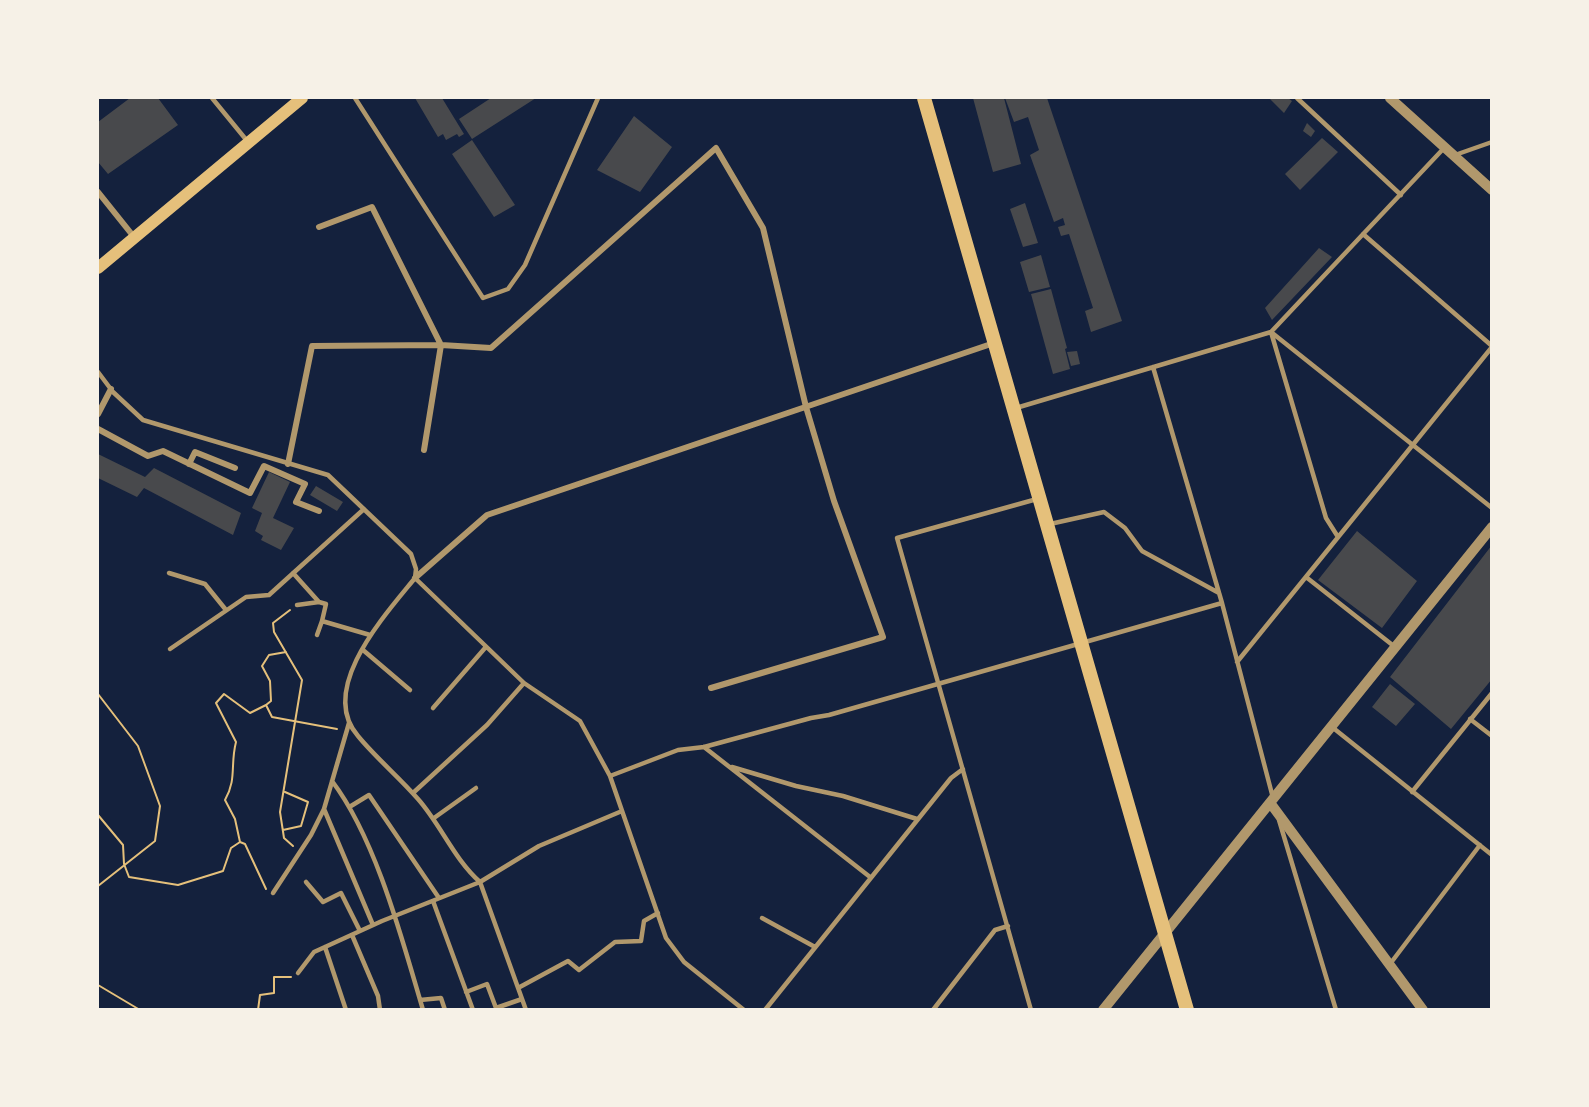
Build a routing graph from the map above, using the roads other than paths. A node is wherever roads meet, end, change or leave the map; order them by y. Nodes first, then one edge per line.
1 (213, 98) edge
2 (302, 98) edge
3 (355, 98) edge
4 (597, 98) edge
5 (924, 98) edge
6 (1297, 98) edge
7 (1395, 99) edge
8 (249, 142) junction
9 (1491, 142) edge
10 (1445, 147) junction
11 (1454, 155) junction
12 (1491, 190) edge
13 (98, 192) edge
14 (1401, 195) junction
15 (319, 226) dead end
16 (1364, 234) junction
17 (134, 237) junction
18 (98, 268) edge
19 (1271, 332) junction
20 (994, 343) junction
21 (441, 345) junction
22 (1491, 347) edge
23 (1153, 367) junction
24 (98, 372) edge
25 (111, 390) junction
26 (806, 406) junction
27 (1014, 408) junction
28 (98, 414) edge
29 (98, 429) edge
30 (1413, 444) junction
31 (424, 450) dead end
32 (189, 464) junction
33 (288, 464) junction
34 (235, 468) dead end
35 (1040, 498) junction
36 (1491, 508) edge
37 (364, 509) junction
38 (319, 511) dead end
39 (1047, 524) junction
40 (1491, 527) edge
41 (1338, 537) junction
42 (169, 573) dead end
43 (293, 573) junction
44 (1306, 577) junction
45 (415, 578) junction
46 (1219, 593) junction
47 (319, 602) junction
48 (1221, 603) junction
49 (297, 605) road end
50 (226, 610) junction
51 (322, 621) junction
52 (370, 634) junction
53 (317, 635) dead end
54 (1082, 644) junction
55 (1395, 647) junction
56 (485, 648) junction
57 (170, 649) dead end
58 (363, 650) junction
59 (1237, 662) junction
60 (524, 683) junction
61 (938, 683) junction
62 (711, 688) dead end
63 (410, 690) dead end
64 (1491, 693) edge
65 (433, 708) dead end
66 (1470, 719) junction
67 (349, 723) junction
68 (1332, 727) junction
69 (1491, 736) edge
70 (704, 747) junction
71 (728, 766) junction
72 (963, 769) junction
73 (610, 776) junction
74 (332, 781) junction
75 (476, 788) dead end
76 (1412, 792) junction
77 (413, 793) junction
78 (1274, 805) junction
79 (351, 806) junction
80 (324, 809) junction
81 (622, 811) junction
82 (434, 818) junction
83 (917, 819) junction
84 (1480, 845) junction
85 (1491, 855) edge
86 (870, 877) junction
87 (306, 882) dead end
88 (480, 882) junction
89 (273, 893) road end
90 (436, 900) junction
91 (658, 913) junction
92 (394, 916) junction
93 (762, 918) dead end
94 (373, 925) junction
95 (1008, 926) junction
96 (360, 931) junction
97 (1165, 932) junction
98 (352, 935) junction
99 (326, 947) junction
100 (815, 947) junction
101 (1390, 964) junction
102 (298, 973) road end
103 (518, 988) junction
104 (466, 992) junction
105 (522, 999) junction
106 (420, 1000) junction
107 (346, 1010) edge
108 (380, 1010) edge
109 (423, 1010) edge
110 (445, 1010) edge
111 (472, 1010) edge
112 (526, 1010) edge
113 (744, 1010) edge
114 (765, 1010) edge
115 (933, 1010) edge
116 (1031, 1010) edge
117 (1103, 1010) edge
118 (1187, 1010) edge
119 (1336, 1010) edge
120 (1423, 1010) edge

1 - 8 lane
2 - 8 main road
3 - 4 lane
5 - 20 main road
6 - 14 lane
7 - 10 street
8 - 17 main road
9 - 11 lane
10 - 11 street
10 - 14 lane
11 - 12 street
13 - 17 street
14 - 16 lane
15 - 21 street
16 - 19 lane
16 - 22 lane
17 - 18 main road
19 - 23 lane
19 - 30 lane
19 - 41 lane
20 - 26 street
20 - 27 main road
21 - 26 street
21 - 31 street
21 - 33 street
22 - 30 lane
23 - 27 lane
23 - 46 lane
24 - 25 lane
25 - 28 street
25 - 33 lane
26 - 45 street
26 - 62 street
27 - 35 main road
29 - 32 street
30 - 36 lane
30 - 41 lane
32 - 34 street
32 - 38 street
33 - 37 lane
35 - 39 main road
35 - 61 lane
37 - 43 lane
37 - 45 lane
39 - 46 lane
39 - 54 main road
40 - 55 street
41 - 44 lane
42 - 50 lane
43 - 47 lane
43 - 50 lane
44 - 55 lane
44 - 59 lane
45 - 52 lane
45 - 56 lane
46 - 48 lane
47 - 49 lane
47 - 51 lane
48 - 54 lane
48 - 59 lane
50 - 57 lane
51 - 52 lane
51 - 53 lane
52 - 58 lane
54 - 61 lane
54 - 97 main road
55 - 68 street
56 - 60 lane
56 - 65 lane
58 - 63 lane
58 - 67 lane
59 - 78 lane
60 - 73 lane
60 - 77 lane
61 - 70 lane
61 - 72 lane
64 - 66 lane
66 - 69 lane
66 - 76 lane
67 - 74 lane
67 - 77 lane
68 - 76 lane
68 - 78 street
70 - 71 lane
70 - 73 lane
71 - 83 lane
71 - 86 lane
72 - 83 lane
72 - 95 lane
73 - 81 lane
74 - 79 lane
74 - 80 lane
75 - 82 lane
76 - 84 lane
77 - 82 lane
78 - 97 street
78 - 101 street
78 - 119 lane
79 - 90 lane
79 - 92 lane
80 - 89 lane
80 - 94 lane
81 - 88 lane
81 - 91 lane
82 - 88 lane
83 - 86 lane
84 - 85 lane
84 - 101 lane
86 - 100 lane
87 - 96 lane
88 - 90 lane
88 - 103 lane
90 - 92 lane
90 - 104 lane
91 - 103 lane
91 - 113 lane
92 - 94 lane
92 - 106 lane
93 - 100 lane
94 - 96 lane
95 - 115 lane
95 - 116 lane
96 - 98 lane
97 - 117 street
97 - 118 main road
98 - 99 lane
98 - 108 lane
99 - 102 lane
99 - 107 lane
100 - 114 lane
101 - 120 street
103 - 105 lane
104 - 105 lane
104 - 111 lane
105 - 112 lane
106 - 109 lane
106 - 110 lane

